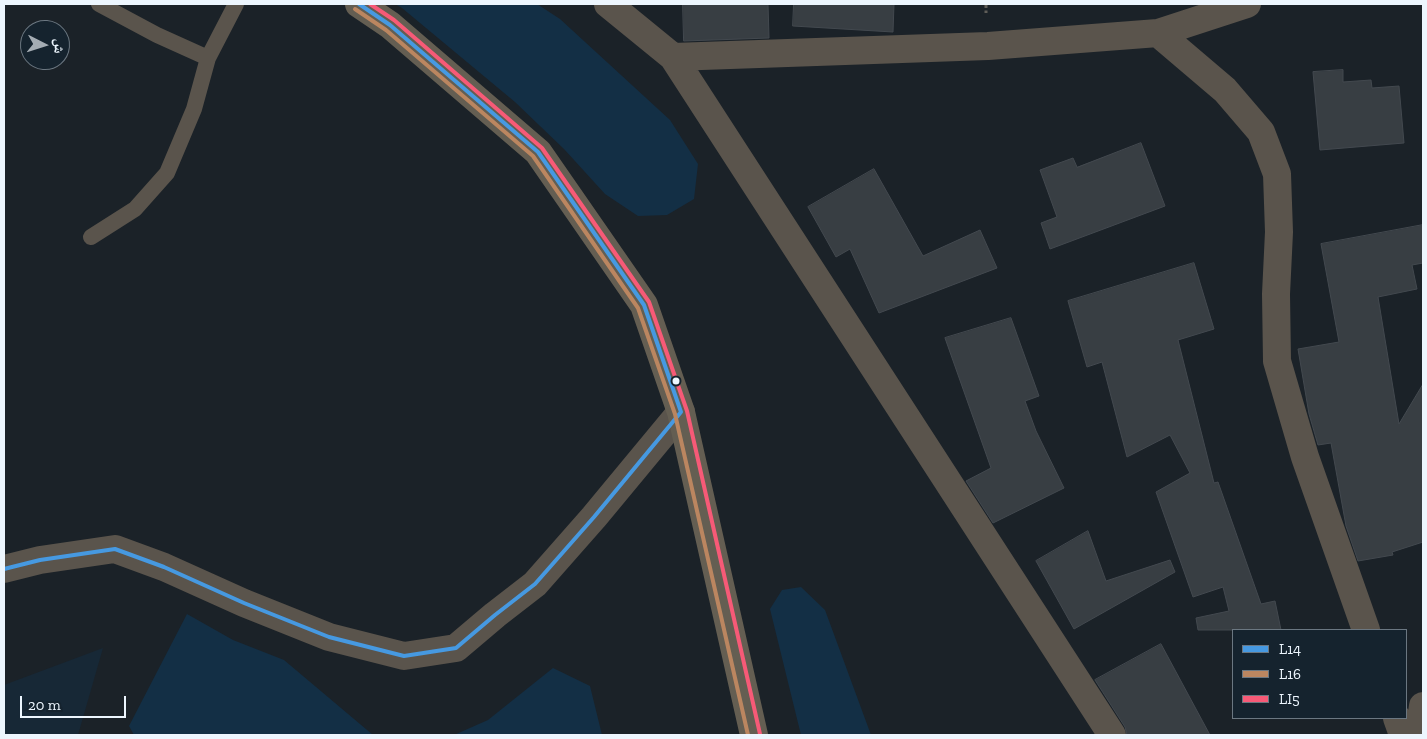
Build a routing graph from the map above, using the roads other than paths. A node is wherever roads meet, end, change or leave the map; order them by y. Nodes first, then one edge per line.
1 (99, 4) edge
2 (236, 4) edge
3 (359, 4) edge
4 (608, 4) edge
5 (1248, 4) edge
6 (1158, 34) junction
7 (673, 57) junction
8 (208, 58) junction
9 (91, 237) dead end
10 (681, 412) junction
11 (4, 569) edge
12 (1366, 629) edge
13 (1423, 706) edge
14 (1397, 719) edge
15 (754, 735) edge
16 (1112, 735) edge
17 (1403, 735) edge
18 (1419, 735) edge

1 - 8 lane
2 - 8 lane
3 - 10 main road
4 - 7 street
5 - 6 street
6 - 7 street
6 - 12 street
7 - 16 street
8 - 9 lane
10 - 11 street
10 - 15 main road
13 - 18 street
14 - 17 street

